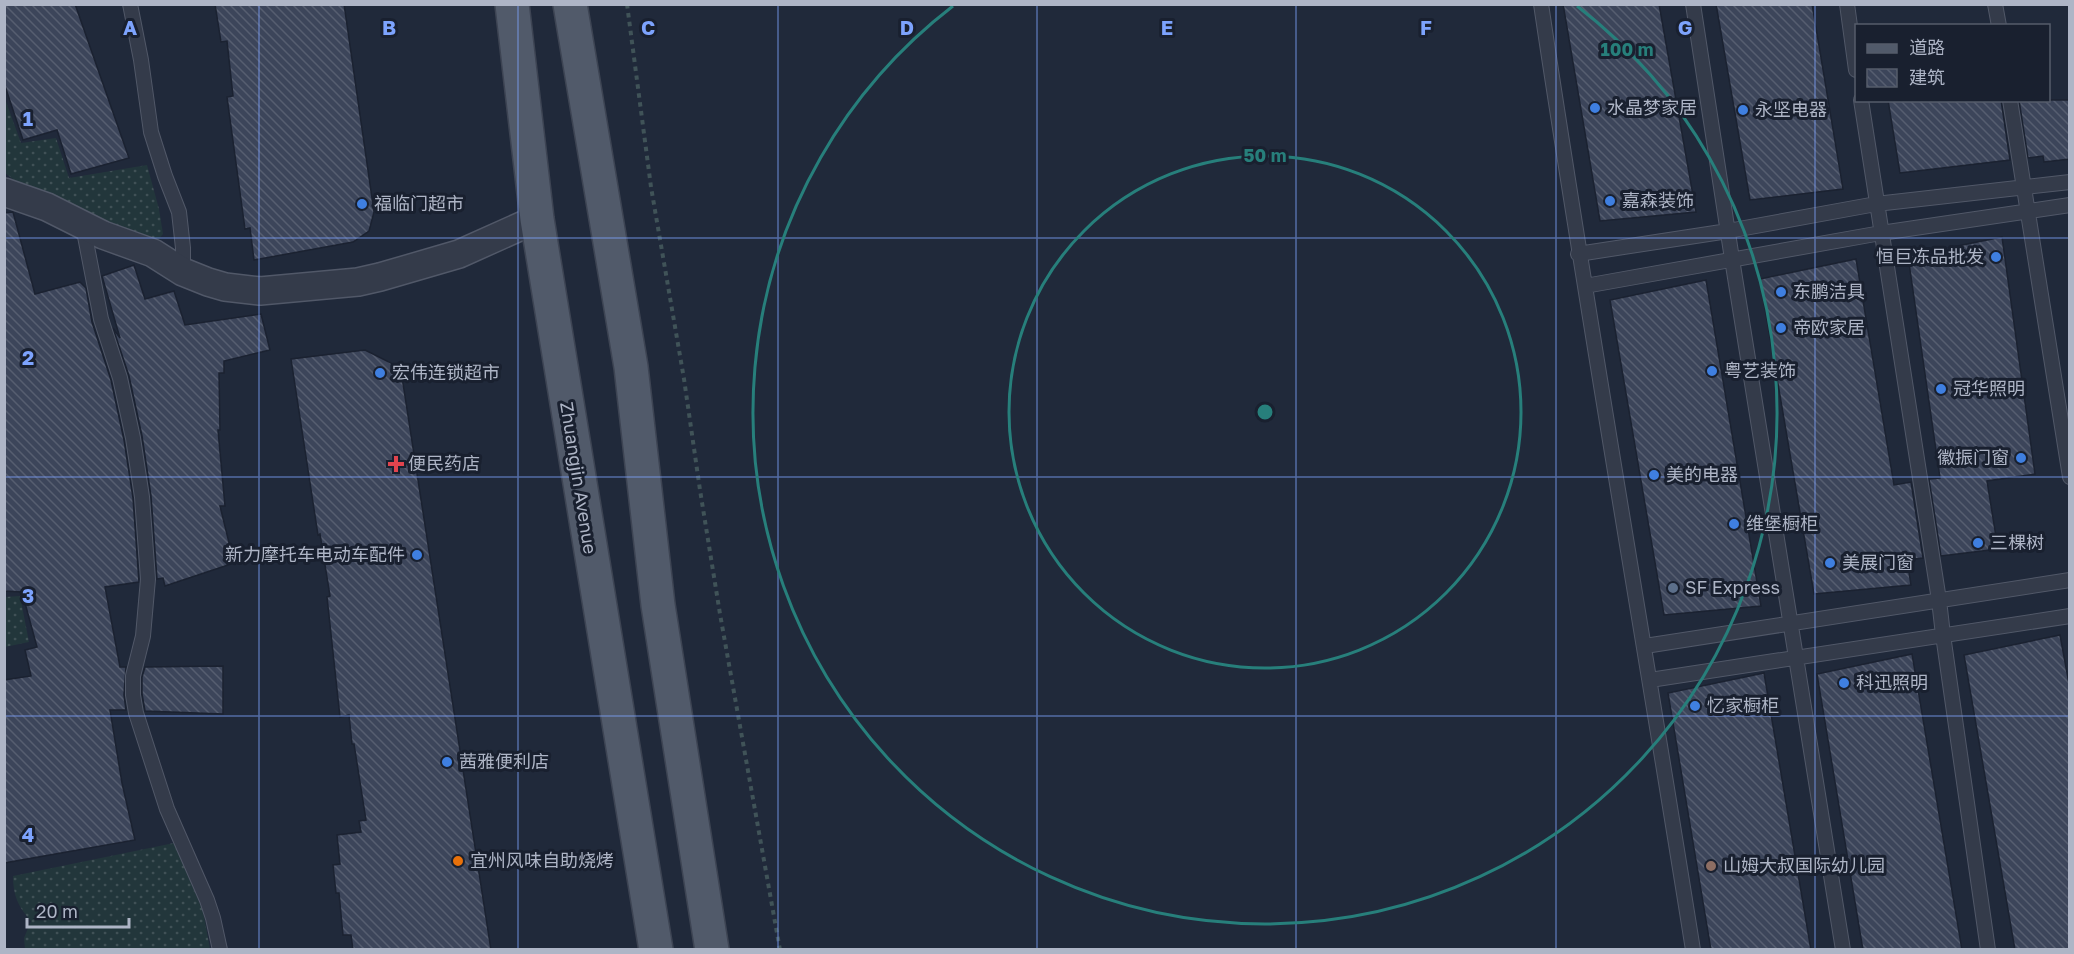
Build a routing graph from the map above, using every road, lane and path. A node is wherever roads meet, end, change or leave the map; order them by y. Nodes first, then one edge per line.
1 (129, 4) edge
2 (512, 4) edge
3 (570, 4) edge
4 (627, 4) edge
5 (1541, 4) edge
6 (1693, 4) edge
7 (1847, 4) edge
8 (1995, 4) edge
9 (1999, 24) edge
10 (1855, 57) edge
11 (1861, 102) edge
12 (2010, 102) edge
13 (2070, 182) edge
14 (2024, 188) junction
15 (4, 192) edge
16 (1876, 204) junction
17 (2070, 205) edge
18 (2028, 210) junction
19 (537, 219) junction
20 (83, 226) junction
21 (1728, 231) junction
22 (1881, 233) junction
23 (1578, 254) junction
24 (1731, 259) junction
25 (183, 272) junction
26 (1585, 286) junction
27 (2070, 477) edge
28 (2070, 580) edge
29 (1939, 600) junction
30 (2070, 616) edge
31 (1791, 625) junction
32 (1942, 635) junction
33 (1645, 646) junction
34 (1797, 658) junction
35 (1650, 680) junction
36 (220, 950) edge
37 (656, 950) edge
38 (712, 950) edge
39 (780, 950) edge
40 (1693, 950) edge
41 (1843, 950) edge
42 (1988, 950) edge

1 - 25 lane
2 - 19 main road, Zhuangjin Avenue
3 - 38 main road
4 - 39 path
5 - 23 lane
6 - 21 lane
7 - 10 lane
8 - 9 lane
11 - 16 lane
12 - 14 lane
13 - 14 lane
14 - 16 lane
14 - 18 lane
15 - 20 street
16 - 21 lane
16 - 22 lane
17 - 18 lane
18 - 22 lane
18 - 27 lane
19 - 25 street
19 - 37 main road, Zhuangjin Avenue
20 - 25 street
20 - 36 lane
21 - 23 lane
21 - 24 lane
22 - 24 lane
22 - 29 lane
23 - 26 lane
24 - 26 lane
24 - 31 lane
26 - 33 lane
28 - 29 lane
29 - 31 lane
29 - 32 lane
30 - 32 lane
31 - 33 lane
31 - 34 lane
32 - 34 lane
32 - 42 lane
33 - 35 lane
34 - 35 lane
34 - 41 lane
35 - 40 lane

